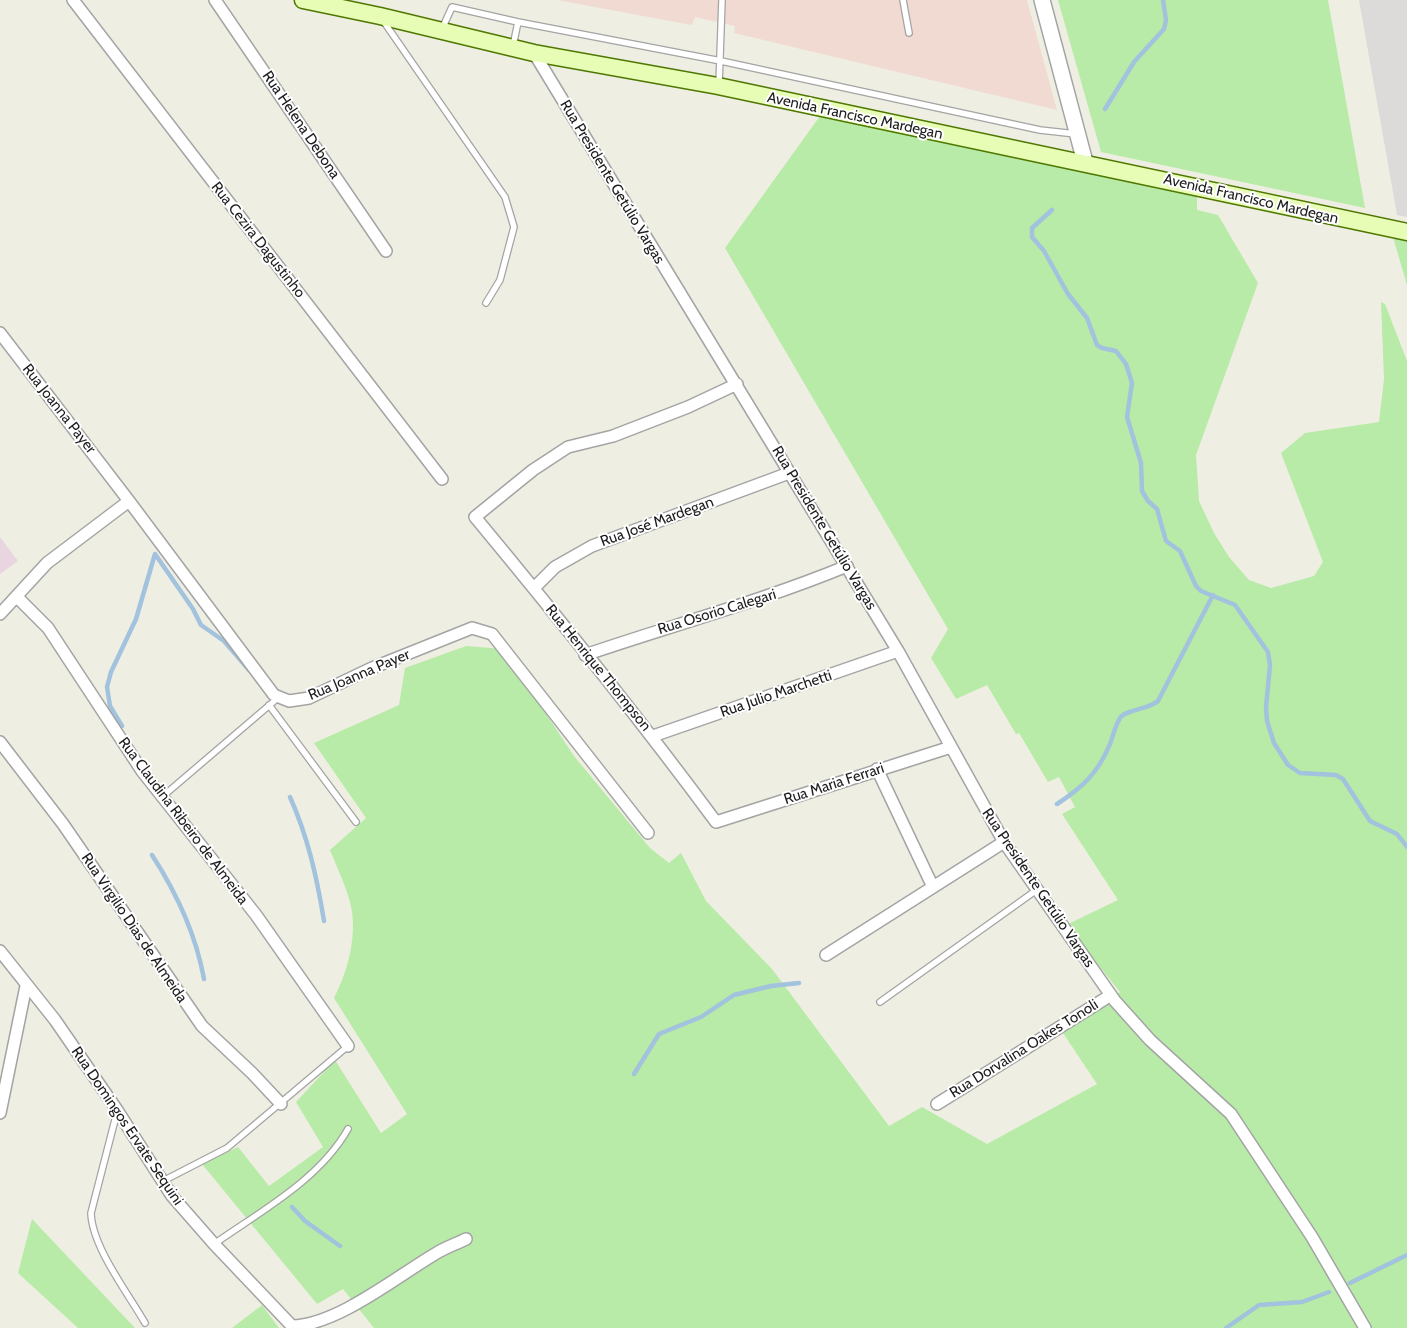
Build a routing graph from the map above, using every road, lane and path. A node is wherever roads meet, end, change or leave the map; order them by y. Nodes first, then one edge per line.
1 (73, 0) edge
2 (215, 0) edge
3 (303, 0) edge
4 (722, 0) edge
5 (903, 0) edge
6 (1042, 0) edge
7 (380, 16) junction
8 (518, 22) junction
9 (442, 30) junction
10 (909, 33) dead end
11 (513, 48) junction
12 (534, 53) junction
13 (721, 61) junction
14 (718, 86) junction
15 (1077, 134) junction
16 (1085, 162) junction
17 (1407, 232) edge
18 (386, 251) dead end
19 (486, 304) dead end
20 (0, 333) edge
21 (737, 384) junction
22 (789, 473) junction
23 (442, 479) dead end
24 (130, 501) junction
25 (847, 566) junction
26 (534, 588) junction
27 (17, 597) junction
28 (0, 614) edge
29 (898, 651) junction
30 (586, 655) junction
31 (279, 697) junction
32 (269, 705) junction
33 (653, 736) junction
34 (0, 742) edge
35 (951, 747) junction
36 (877, 769) junction
37 (162, 797) junction
38 (356, 822) dead end
39 (716, 822) joint
40 (648, 833) dead end
41 (1004, 842) junction
42 (932, 885) junction
43 (1038, 890) junction
44 (826, 955) dead end
45 (2, 959) edge
46 (26, 986) junction
47 (1113, 998) junction
48 (880, 1002) dead end
49 (348, 1046) joint
50 (281, 1104) junction
51 (937, 1104) dead end
52 (117, 1110) junction
53 (0, 1113) edge
54 (348, 1129) dead end
55 (161, 1182) junction
56 (466, 1239) dead end
57 (214, 1244) junction
58 (145, 1323) dead end
59 (1365, 1328) edge

1 - 23 street, Rua Cezira Dagustinho
2 - 18 street, Rua Helena Debona
3 - 7 main road, Avenida Francisco Mardegan
4 - 13 lane
5 - 10 lane
6 - 15 street
7 - 9 main road, Avenida Francisco Mardegan
7 - 19 lane
8 - 9 lane
8 - 11 lane
8 - 13 lane
9 - 11 main road, Avenida Francisco Mardegan
11 - 12 main road, Avenida Francisco Mardegan
12 - 14 main road, Avenida Francisco Mardegan
12 - 21 street, Rua Presidente Getúlio Vargas
13 - 14 lane
13 - 15 lane
14 - 16 main road, Avenida Francisco Mardegan
15 - 16 street
16 - 17 main road, Avenida Francisco Mardegan
20 - 24 street, Rua Joanna Payer
21 - 22 street, Rua Presidente Getúlio Vargas
21 - 26 street, Rua Henrique Thompson
22 - 25 street, Rua Presidente Getúlio Vargas
22 - 26 street, Rua José Mardegan
24 - 27 street
24 - 31 street, Rua Joanna Payer
25 - 29 street, Rua Presidente Getúlio Vargas
25 - 30 street, Rua Osorio Calegari
26 - 30 street, Rua Henrique Thompson
27 - 28 street
27 - 37 street, Rua Claudina Ribeiro de Almeida
29 - 33 street, Rua Julio Marchetti
29 - 35 street, Rua Presidente Getúlio Vargas
30 - 33 street, Rua Henrique Thompson
31 - 32 lane
31 - 40 street, Rua Joanna Payer
32 - 37 lane
32 - 38 lane
33 - 39 street, Rua Henrique Thompson
34 - 50 street, Rua Virgilio Dias de Almeida
35 - 36 street, Rua Maria Ferrari
35 - 41 street, Rua Presidente Getúlio Vargas
36 - 39 street, Rua Maria Ferrari
36 - 42 street
37 - 49 street, Rua Claudina Ribeiro de Almeida
41 - 42 street
41 - 43 street, Rua Presidente Getúlio Vargas
42 - 44 street
43 - 47 street, Rua Presidente Getúlio Vargas
43 - 48 lane
45 - 46 street, Rua Domingos Ervate Sequini
46 - 52 street, Rua Domingos Ervate Sequini
46 - 53 street
47 - 51 street, Rua Dorvalina Oakes Tonoli
47 - 59 street, Rua Presidente Getúlio Vargas
49 - 50 lane
50 - 55 lane
52 - 55 street, Rua Domingos Ervate Sequini
52 - 58 lane
54 - 57 lane
55 - 57 street, Rua Domingos Ervate Sequini
56 - 57 street, Rua Domingos Ervate Sequini

